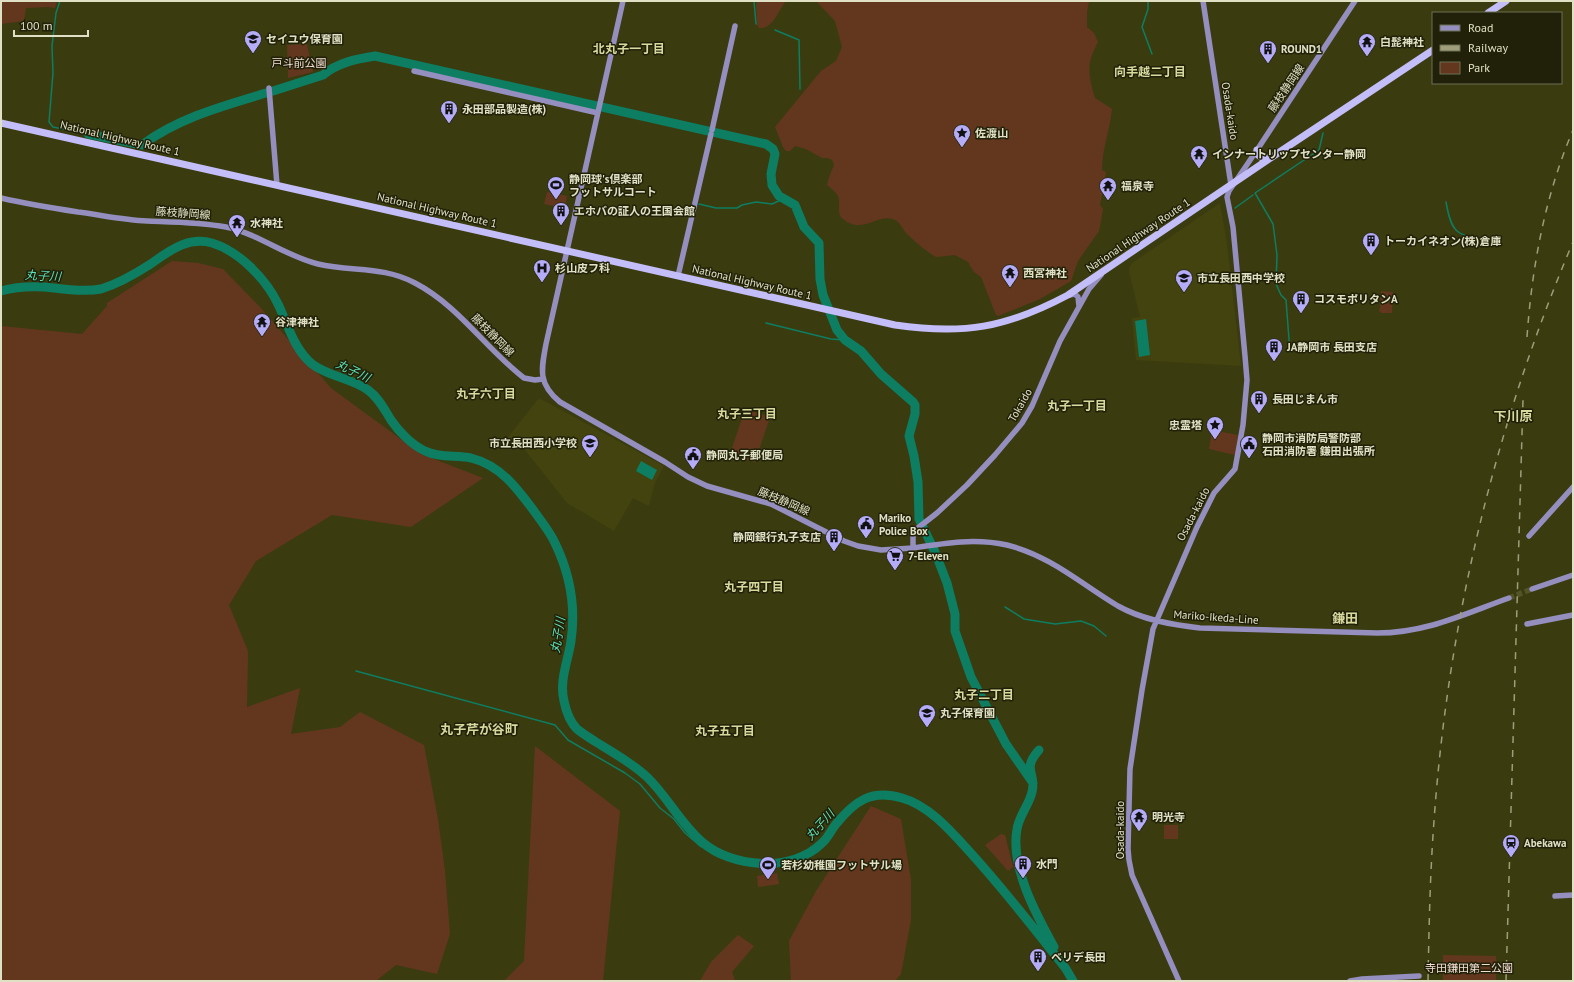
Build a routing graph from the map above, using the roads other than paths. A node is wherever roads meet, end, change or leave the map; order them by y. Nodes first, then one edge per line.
1 (623, 1) edge
2 (1202, 1) edge
3 (1354, 1) edge
4 (1506, 1) edge
5 (1490, 12) edge
6 (735, 26) dead end
7 (1432, 51) edge
8 (414, 71) dead end
9 (269, 88) dead end
10 (598, 112) junction
11 (1, 123) edge
12 (1257, 150) junction
13 (1272, 157) junction
14 (277, 185) junction
15 (1232, 185) junction
16 (1, 198) edge
17 (567, 251) junction
18 (1102, 273) junction
19 (678, 276) junction
20 (1068, 296) junction
21 (1078, 310) junction
22 (543, 379) junction
23 (1573, 487) edge
24 (1529, 536) dead end
25 (913, 548) junction
26 (1573, 575) edge
27 (1532, 590) tunnel mouth
28 (1509, 598) tunnel mouth
29 (1573, 615) edge
30 (1156, 621) junction
31 (1527, 624) dead end
32 (1573, 894) edge
33 (1555, 896) dead end
34 (1419, 976) dead end
35 (1179, 981) edge
36 (1350, 981) edge

1 - 10 main road
2 - 15 main road, Osada-kaido
3 - 12 main road, 藤枝静岡線
4 - 5 highway
6 - 19 main road
7 - 13 highway, National Highway Route 1
8 - 10 main road
9 - 14 main road
10 - 17 main road
11 - 14 highway, National Highway Route 1
12 - 13 highway
12 - 15 main road, 藤枝静岡線
13 - 15 highway, National Highway Route 1
14 - 17 highway, National Highway Route 1
15 - 18 highway, National Highway Route 1
15 - 30 main road, Osada-kaido
16 - 22 main road, 藤枝静岡線
17 - 19 highway, National Highway Route 1
17 - 22 main road
18 - 20 highway, National Highway Route 1
18 - 21 main road, Tokaido
19 - 20 highway, National Highway Route 1
20 - 21 main road
21 - 25 main road, Tokaido
22 - 25 main road, 藤枝静岡線
23 - 24 main road
25 - 30 main road, Mariko-Ikeda-Line
26 - 27 main road
28 - 30 main road, Mariko-Ikeda-Line
29 - 31 main road
30 - 35 main road, Osada-kaido
32 - 33 main road
34 - 36 main road

